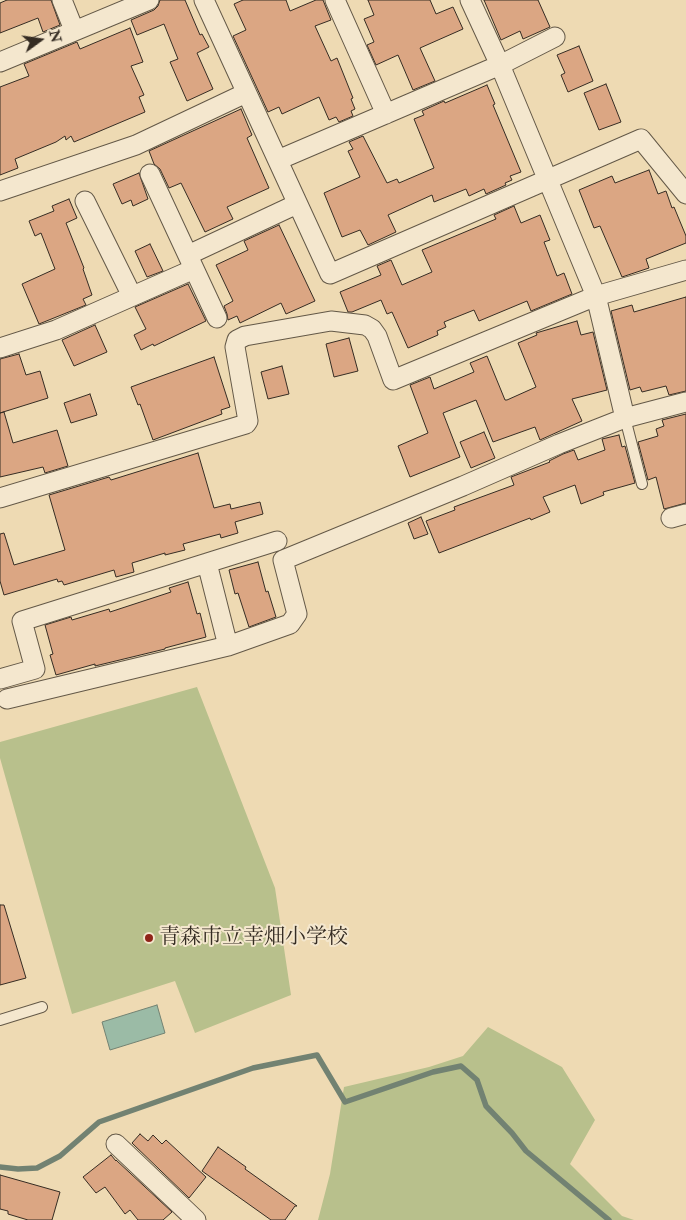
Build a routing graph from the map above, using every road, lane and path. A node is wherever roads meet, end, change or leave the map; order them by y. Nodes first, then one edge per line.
1 (62, 0) edge
2 (149, 0) edge
3 (204, 0) edge
4 (335, 0) edge
5 (470, 0) edge
6 (74, 30) junction
7 (555, 37) dead end
8 (0, 62) edge
9 (500, 65) junction
10 (246, 93) junction
11 (386, 114) junction
12 (278, 160) junction
13 (150, 174) dead end
14 (548, 180) junction
15 (0, 191) edge
16 (686, 194) edge
17 (85, 200) dead end
18 (297, 204) junction
19 (191, 262) junction
20 (686, 270) edge
21 (132, 296) junction
22 (596, 296) junction
23 (217, 318) dead end
24 (0, 348) edge
25 (686, 402) edge
26 (625, 418) junction
27 (642, 484) dead end
28 (0, 498) edge
29 (277, 541) dead end
30 (207, 563) junction
31 (228, 646) junction
32 (0, 679) edge
33 (7, 700) dead end
34 (42, 1007) dead end
35 (0, 1020) edge
36 (116, 1144) dead end
37 (196, 1220) edge

1 - 6 street
2 - 6 street
3 - 10 street
4 - 11 street
5 - 9 street
6 - 8 street
7 - 9 street
9 - 11 street
9 - 14 street
10 - 12 street
10 - 15 street
11 - 12 street
12 - 18 street
13 - 19 street
14 - 16 street
14 - 18 street
14 - 22 street
17 - 21 street
18 - 19 street
19 - 21 street
19 - 23 street
20 - 22 street
21 - 24 street
22 - 26 street
22 - 28 street
25 - 26 street
26 - 27 lane
26 - 31 street
29 - 30 street
30 - 31 street
30 - 32 street
31 - 33 street
34 - 35 lane
36 - 37 street

